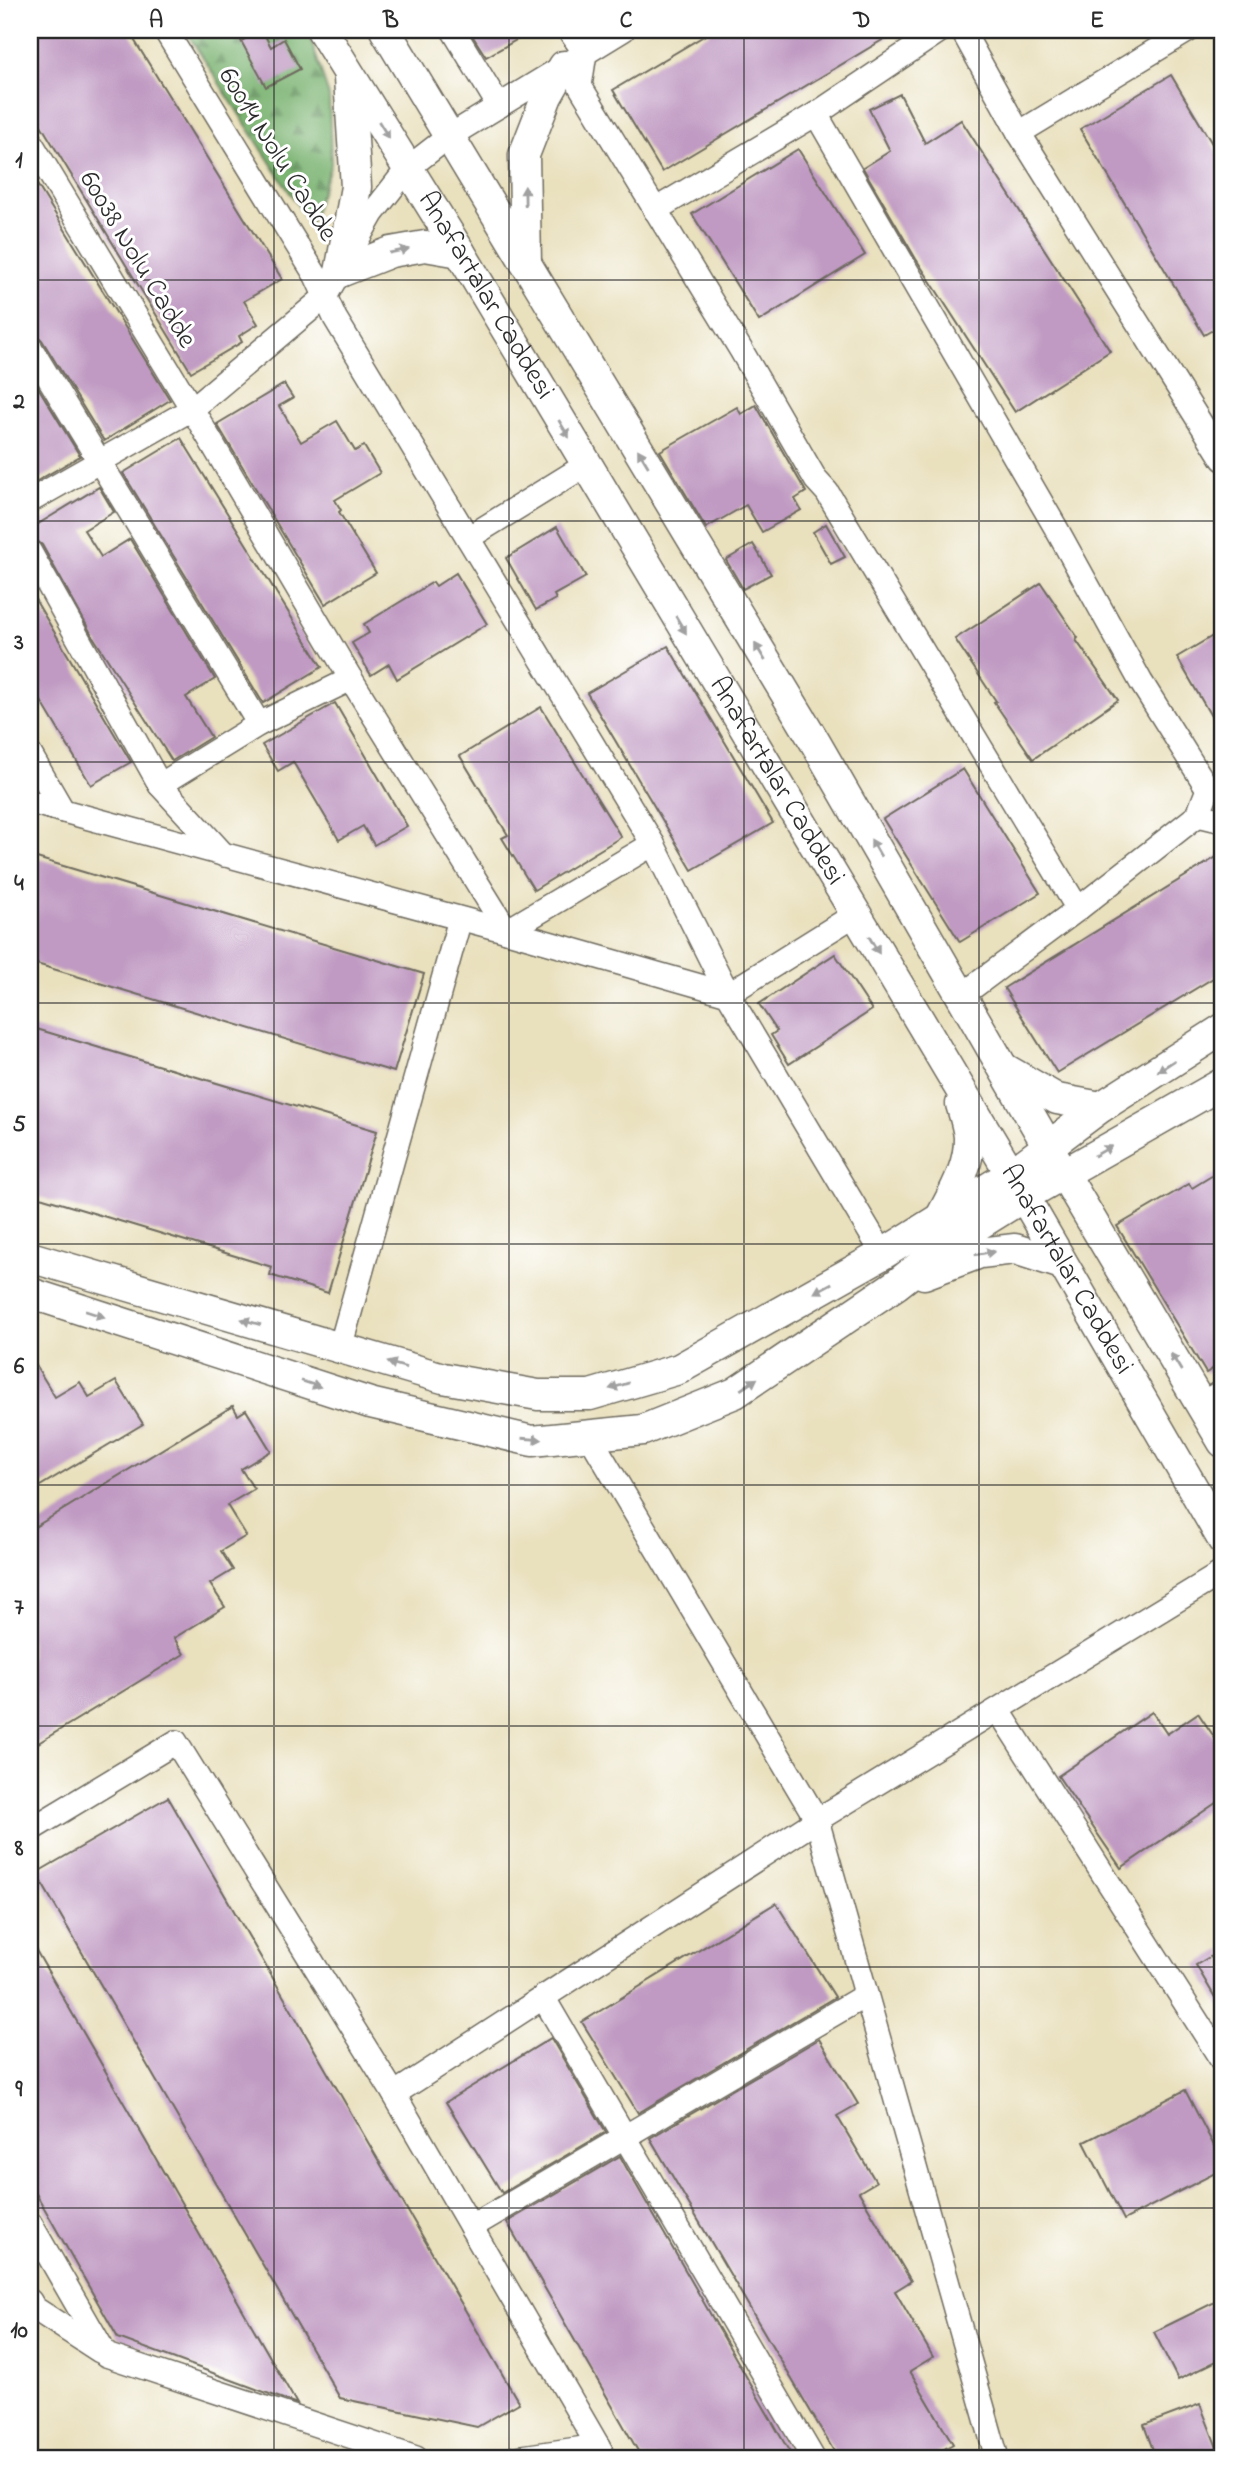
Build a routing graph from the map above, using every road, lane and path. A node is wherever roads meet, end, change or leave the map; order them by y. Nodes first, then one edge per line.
1 (165, 30) edge
2 (322, 30) edge
3 (384, 30) edge
4 (453, 30) edge
5 (569, 30) edge
6 (623, 30) edge
7 (941, 30) edge
8 (962, 30) edge
9 (1189, 30) edge
10 (575, 60) junction
11 (349, 75) junction
12 (499, 106) junction
13 (816, 114) junction
14 (1019, 133) junction
15 (448, 137) junction
16 (30, 141) edge
17 (408, 168) junction
18 (655, 210) junction
19 (460, 252) junction
20 (526, 265) junction
21 (327, 282) junction
22 (30, 347) edge
23 (192, 409) junction
24 (1223, 459) edge
25 (100, 461) junction
26 (586, 465) junction
27 (30, 501) edge
28 (468, 538) junction
29 (30, 552) edge
30 (351, 679) junction
31 (259, 724) junction
32 (30, 754) edge
33 (160, 785) junction
34 (30, 802) edge
35 (64, 811) junction
36 (1198, 815) junction
37 (1223, 821) edge
38 (653, 844) junction
39 (224, 855) junction
40 (1079, 909) junction
41 (856, 914) junction
42 (460, 919) junction
43 (507, 932) junction
44 (728, 994) junction
45 (961, 996) junction
46 (1223, 1029) edge
47 (1002, 1067) junction
48 (957, 1083) junction
49 (1223, 1083) edge
50 (1101, 1107) junction
51 (1048, 1145) junction
52 (1064, 1174) junction
53 (1017, 1186) junction
54 (939, 1220) junction
55 (883, 1254) junction
56 (30, 1257) edge
57 (1062, 1264) junction
58 (897, 1284) junction
59 (30, 1293) edge
60 (340, 1348) junction
61 (1212, 1397) edge
62 (589, 1435) junction
63 (1223, 1442) edge
64 (1223, 1540) edge
65 (1223, 1572) edge
66 (999, 1711) junction
67 (817, 1820) junction
68 (30, 1830) edge
69 (866, 1995) junction
70 (543, 1997) junction
71 (1223, 2062) edge
72 (394, 2094) junction
73 (625, 2137) junction
74 (30, 2222) edge
75 (471, 2227) junction
76 (30, 2301) edge
77 (106, 2355) junction
78 (601, 2452) edge
79 (416, 2458) edge
80 (515, 2458) edge
81 (813, 2458) edge
82 (997, 2458) edge

1 - 21 street, 60014 Nolu Cadde
2 - 11 main road, Anafartalar Caddesi
3 - 15 main road, Anafartalar Caddesi
4 - 12 street
5 - 10 street
6 - 10 street
7 - 13 street
8 - 14 street
9 - 14 street
10 - 12 street
10 - 18 street
20 -> 10 main road
11 -> 17 main road, Anafartalar Caddesi
11 - 21 main road
12 - 15 street
13 - 18 street
13 - 36 street
14 - 24 street
15 - 17 street
15 - 20 main road, Anafartalar Caddesi
16 - 23 street, 60038 Nolu Cadde
17 - 19 main road, Anafartalar Caddesi
17 - 21 street
18 - 40 street
21 -> 19 main road
19 -> 26 main road, Anafartalar Caddesi
45 -> 20 main road, Anafartalar Caddesi
21 - 23 street
21 - 28 street, 60014 Nolu Cadde
22 - 25 street
23 - 25 street
23 - 30 street, 60038 Nolu Cadde
25 - 27 street
25 - 31 street
26 - 28 street
26 -> 41 main road, Anafartalar Caddesi
28 - 38 street, 60014 Nolu Cadde
29 - 33 street
30 - 31 street
30 - 43 street, 60038 Nolu Cadde
31 - 33 street
32 - 35 street
33 - 39 street
34 - 35 street
35 - 39 street
36 - 37 street
36 - 40 street
38 - 43 street
38 - 44 street, 60014 Nolu Cadde
39 - 42 street
40 - 45 street
41 - 44 street
41 -> 48 main road, Anafartalar Caddesi
42 - 43 street
42 - 60 street
43 - 44 street
44 - 55 street, 60014 Nolu Cadde
45 - 47 main road, Anafartalar Caddesi
46 -> 50 main road
47 - 50 main road
47 - 51 main road, Anafartalar Caddesi
48 - 53 main road, Anafartalar Caddesi
48 - 54 main road
52 -> 49 main road
50 - 51 main road
51 - 52 main road, Anafartalar Caddesi
51 - 53 main road
52 - 53 main road
61 -> 52 main road, Anafartalar Caddesi
53 - 54 main road
53 - 57 main road, Anafartalar Caddesi
53 - 58 main road
54 - 55 main road
55 -> 60 main road
60 -> 56 main road
58 -> 57 main road
57 - 64 main road, Anafartalar Caddesi
62 -> 58 main road
59 -> 62 main road
61 - 63 main road, Anafartalar Caddesi
62 - 67 street
65 - 66 street
66 - 67 street
66 - 71 street
67 - 69 street
67 - 70 street
68 - 72 street
69 - 73 street
69 - 82 street
70 - 72 street
70 - 73 street
72 - 75 street
73 - 75 street
73 - 81 street
74 - 77 street
75 - 78 street
76 - 77 street
77 - 79 street
78 - 80 street

